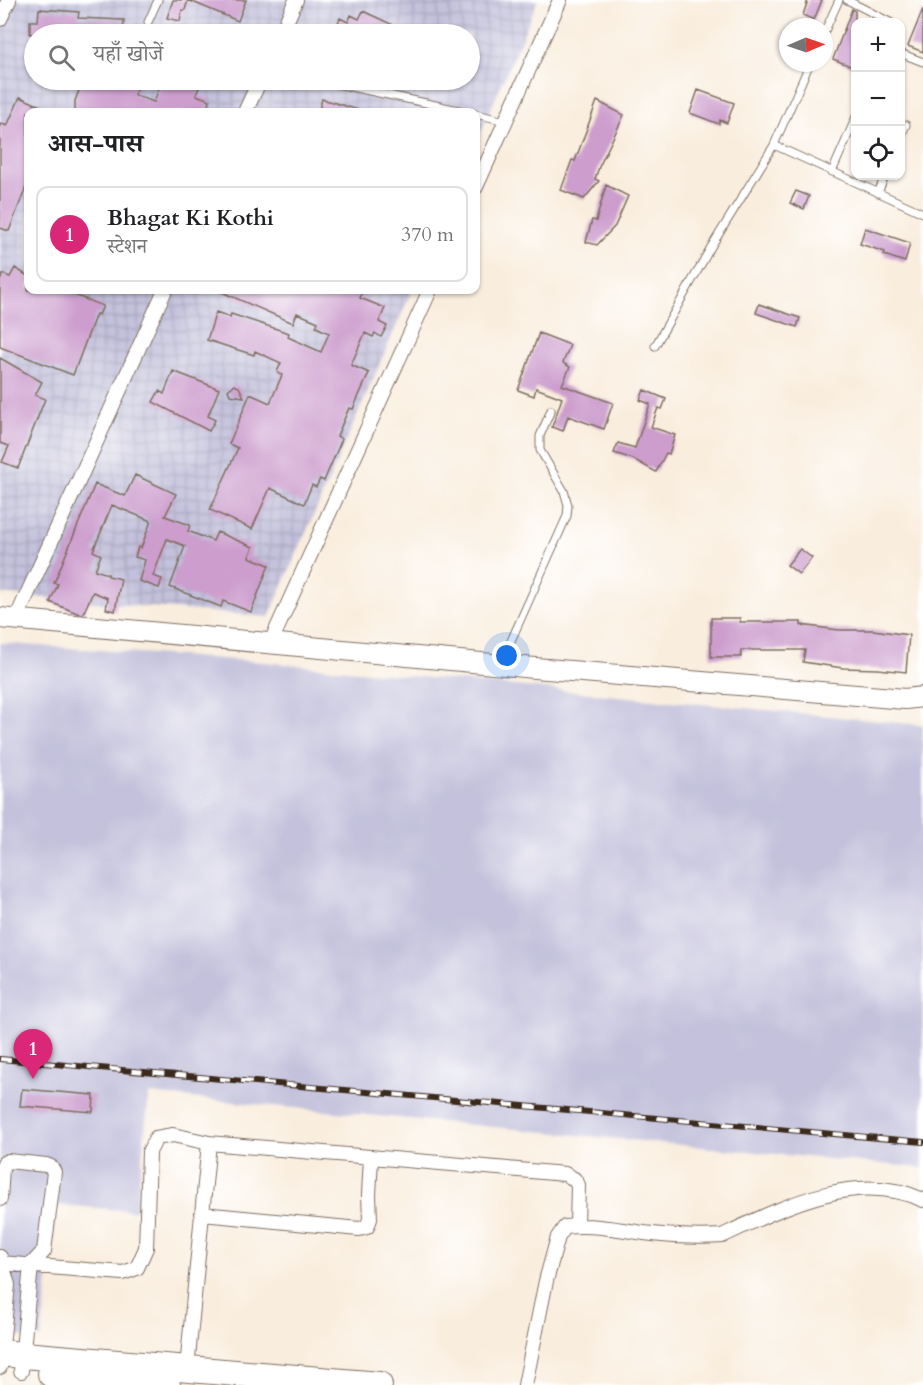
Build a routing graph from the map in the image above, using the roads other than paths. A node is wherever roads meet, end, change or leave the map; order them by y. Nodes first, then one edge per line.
1 (9, 0) edge
2 (158, 0) edge
3 (296, 0) edge
4 (560, 0) edge
5 (839, 0) edge
6 (847, 0) edge
7 (831, 18) edge
8 (882, 18) edge
9 (0, 19) edge
10 (148, 22) dead end
11 (285, 24) edge
12 (905, 55) edge
13 (923, 63) edge
14 (806, 72) edge
15 (255, 90) edge
16 (365, 90) edge
17 (247, 108) edge
18 (449, 108) edge
19 (480, 115) edge
20 (505, 121) junction
21 (851, 126) edge
22 (774, 145) junction
23 (832, 172) junction
24 (480, 178) edge
25 (883, 180) edge
26 (878, 193) junction
27 (923, 213) edge
28 (163, 294) edge
29 (428, 294) edge
30 (655, 346) dead end
31 (551, 410) dead end
32 (8, 619) edge
33 (270, 644) junction
34 (500, 665) junction
35 (923, 697) edge
36 (208, 1143) junction
37 (371, 1157) junction
38 (0, 1199) edge
39 (923, 1200) edge
40 (202, 1214) junction
41 (577, 1226) junction
42 (1, 1261) edge
43 (31, 1265) junction
44 (1, 1327) edge
45 (7, 1361) edge
46 (187, 1368) junction
47 (167, 1385) edge
48 (379, 1385) edge
49 (525, 1385) edge

1 - 9 street
2 - 10 lane
3 - 11 street
4 - 20 street
5 - 7 lane
6 - 8 lane
12 - 13 lane
14 - 22 lane
15 - 17 street
16 - 18 lane
19 - 20 lane
20 - 24 street
21 - 23 lane
22 - 23 lane
22 - 30 lane
23 - 26 lane
25 - 26 lane
26 - 27 lane
28 - 32 street
29 - 33 street
31 - 34 lane
32 - 33 street
33 - 34 street
34 - 35 street
36 - 37 street
36 - 40 street
36 - 43 street
37 - 40 street
37 - 41 street
38 - 43 street
39 - 41 street
40 - 46 street
41 - 49 street
42 - 43 street
42 - 44 street
43 - 45 street
44 - 45 street
45 - 46 highway
45 - 47 highway
46 - 48 highway

